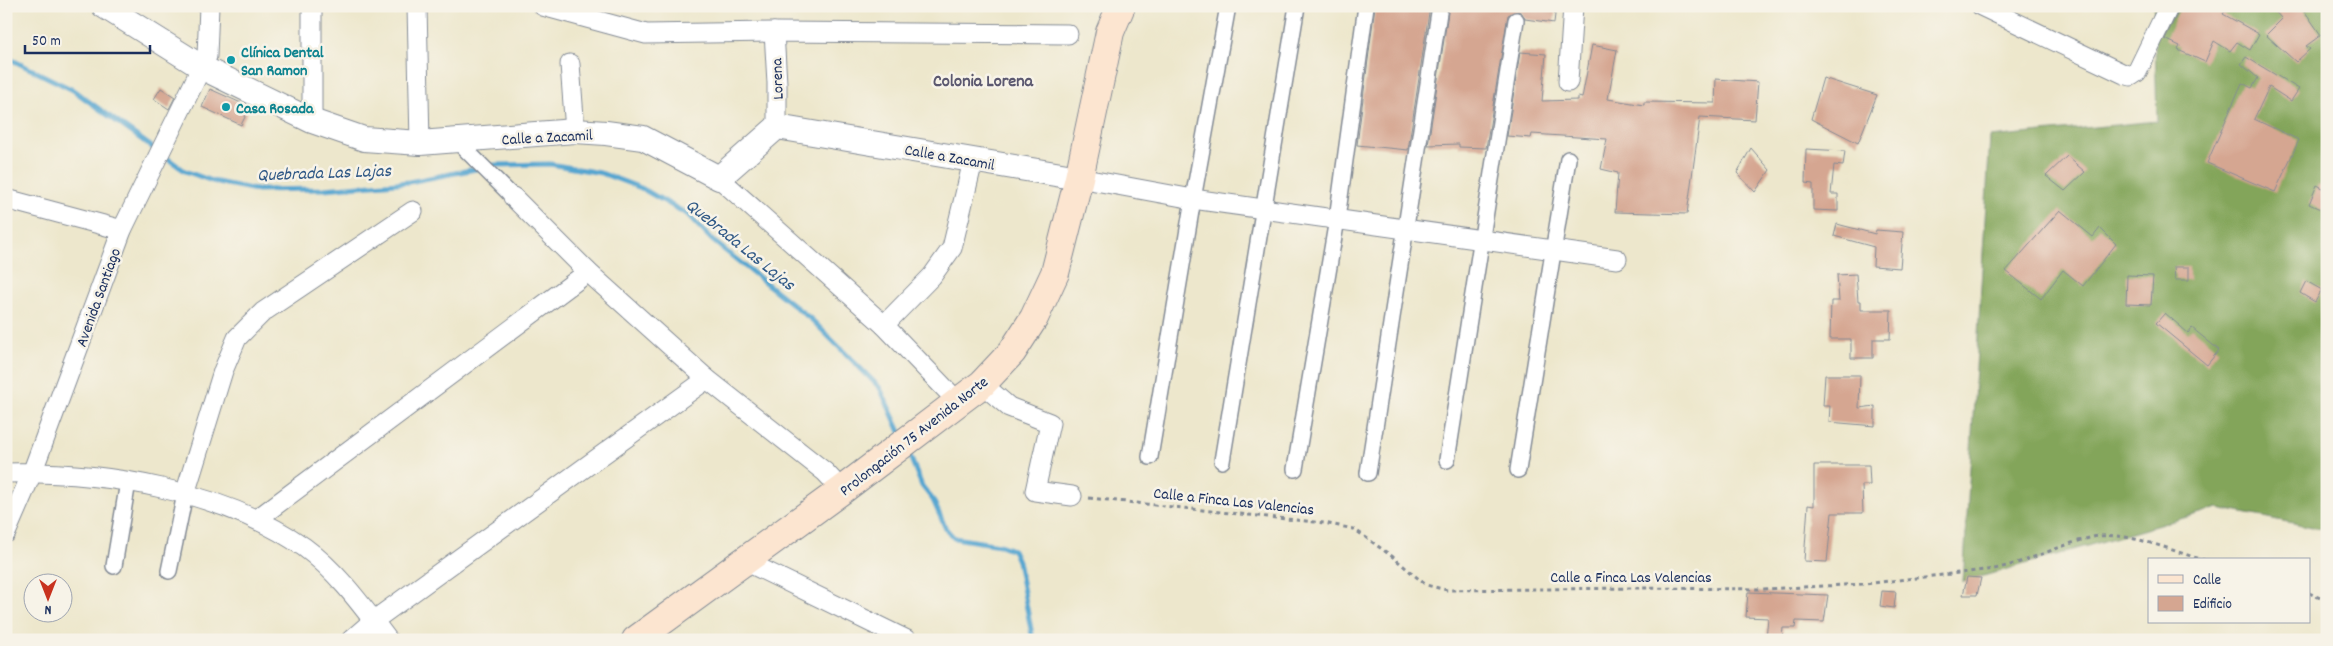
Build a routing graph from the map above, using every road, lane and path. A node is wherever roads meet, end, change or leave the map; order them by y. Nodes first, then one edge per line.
1 (104, 6) edge
2 (209, 6) edge
3 (312, 6) edge
4 (417, 6) edge
5 (544, 6) edge
6 (1121, 6) edge
7 (1228, 6) edge
8 (1297, 6) edge
9 (1366, 6) edge
10 (1440, 6) edge
11 (1573, 6) edge
12 (1981, 6) edge
13 (2169, 6) edge
14 (1516, 20) dead end
15 (774, 32) junction
16 (1068, 34) dead end
17 (570, 64) dead end
18 (203, 68) junction
19 (1568, 82) dead end
20 (312, 121) junction
21 (778, 127) junction
22 (575, 131) junction
23 (457, 141) junction
24 (420, 143) junction
25 (1568, 159) dead end
26 (973, 161) junction
27 (719, 178) junction
28 (1080, 178) junction
29 (513, 197) joint
30 (6, 198) edge
31 (1193, 199) junction
32 (1264, 209) junction
33 (413, 211) dead end
34 (1337, 219) junction
35 (1406, 229) junction
36 (122, 230) junction
37 (1482, 240) junction
38 (1554, 250) junction
39 (1616, 259) dead end
40 (588, 272) junction
41 (884, 325) junction
42 (707, 379) junction
43 (982, 384) junction
44 (948, 409) junction
45 (1150, 457) dead end
46 (1447, 460) dead end
47 (1222, 461) dead end
48 (1295, 469) dead end
49 (1518, 470) dead end
50 (6, 473) edge
51 (32, 473) junction
52 (1368, 473) dead end
53 (128, 482) junction
54 (842, 490) junction
55 (185, 494) junction
56 (1072, 496) joint
57 (257, 520) junction
58 (6, 533) edge
59 (2198, 558) edge
60 (744, 561) junction
61 (114, 566) dead end
62 (169, 571) dead end
63 (2310, 593) edge
64 (2327, 601) edge
65 (373, 621) junction
66 (351, 640) edge
67 (388, 640) edge
68 (636, 640) edge
69 (907, 640) edge

1 - 18 street, Calle a Zacamil
2 - 18 street, Avenida Santiago
3 - 20 street
4 - 24 street
5 - 15 street
6 - 28 main road, Prolongación 75 Avenida Norte
7 - 31 street
8 - 32 street
9 - 34 street
10 - 35 street
11 - 19 street
12 - 13 street
14 - 37 street
15 - 16 street
15 - 21 street, Lorena
17 - 22 street
18 - 20 street, Calle a Zacamil
18 - 36 street, Avenida Santiago
20 - 24 street, Calle a Zacamil
21 - 26 street, Calle a Zacamil
21 - 27 street
22 - 23 street, Calle a Zacamil
22 - 27 street, Calle a Zacamil
23 - 24 street, Calle a Zacamil
23 - 29 street
25 - 38 street
26 - 28 street, Calle a Zacamil
26 - 41 street
27 - 41 street
28 - 31 street
28 - 43 main road, Prolongación 75 Avenida Norte
29 - 40 street
30 - 36 street
31 - 32 street
31 - 45 street
32 - 34 street
32 - 47 street
33 - 55 street
34 - 35 street
34 - 48 street
35 - 37 street
35 - 52 street
36 - 51 street, Avenida Santiago
37 - 38 street
37 - 46 street
38 - 39 street
38 - 49 street
40 - 42 street
40 - 57 street
41 - 44 street
42 - 54 street
42 - 65 street
43 - 44 main road, Prolongación 75 Avenida Norte
43 - 56 street
44 - 54 main road, Prolongación 75 Avenida Norte
50 - 51 street
51 - 53 street
51 - 58 street, Avenida Santiago
53 - 55 street
53 - 61 street
54 - 60 main road, Prolongación 75 Avenida Norte
55 - 57 street
55 - 62 street
56 - 59 path, Calle a Finca Las Valencias
57 - 65 street
60 - 68 main road, Prolongación 75 Avenida Norte
60 - 69 street
63 - 64 path
65 - 66 street
65 - 67 street

